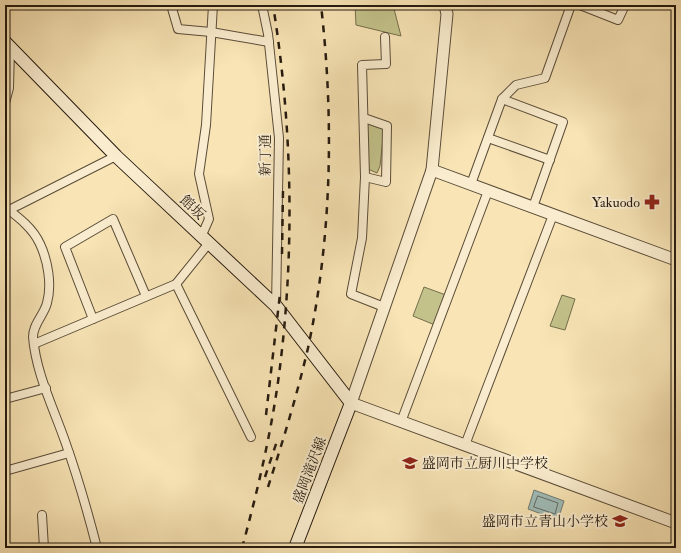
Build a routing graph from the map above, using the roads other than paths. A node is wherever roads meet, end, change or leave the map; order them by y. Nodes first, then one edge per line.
1 (171, 5) edge
2 (213, 5) edge
3 (262, 5) edge
4 (445, 5) edge
5 (571, 5) edge
6 (580, 5) edge
7 (625, 5) edge
8 (211, 32) junction
9 (385, 38) dead end
10 (268, 42) junction
11 (7, 45) edge
12 (502, 99) junction
13 (5, 103) edge
14 (364, 118) junction
15 (488, 138) junction
16 (116, 156) junction
17 (550, 160) junction
18 (432, 170) junction
19 (365, 177) junction
20 (471, 184) junction
21 (488, 191) junction
22 (533, 207) junction
23 (7, 209) edge
24 (553, 215) junction
25 (206, 239) junction
26 (676, 260) edge
27 (176, 284) junction
28 (146, 296) junction
29 (276, 306) junction
30 (384, 307) junction
31 (93, 319) junction
32 (34, 344) junction
33 (46, 388) junction
34 (5, 399) edge
35 (350, 403) junction
36 (401, 422) junction
37 (251, 437) dead end
38 (465, 445) junction
39 (69, 454) junction
40 (5, 471) edge
41 (42, 515) dead end
42 (676, 523) edge
43 (44, 548) edge
44 (97, 548) edge
45 (296, 548) edge

1 - 8 street
2 - 8 street
3 - 10 street, 新丁通
4 - 18 street
5 - 12 street
6 - 7 street
8 - 10 street
8 - 25 street
9 - 14 street
10 - 29 street, 新丁通
11 - 13 street
11 - 16 main road, 館坂
12 - 15 street
12 - 17 street
14 - 19 street
14 - 19 street
15 - 17 street
15 - 20 street
16 - 23 street
16 - 25 main road, 館坂
17 - 22 street
18 - 20 street
18 - 30 street
19 - 30 street
20 - 21 street
21 - 22 street
21 - 36 street
22 - 24 street
23 - 32 street
24 - 26 street
24 - 38 street
25 - 27 street
25 - 29 main road, 館坂
27 - 28 street
27 - 37 street
28 - 31 street
28 - 31 street
29 - 35 main road, 館坂
30 - 35 street
31 - 32 street
32 - 33 street
33 - 34 street
33 - 39 street
35 - 36 street
35 - 45 main road, 盛岡滝沢線
36 - 38 street
38 - 42 street
39 - 40 street
39 - 44 street
41 - 43 street

